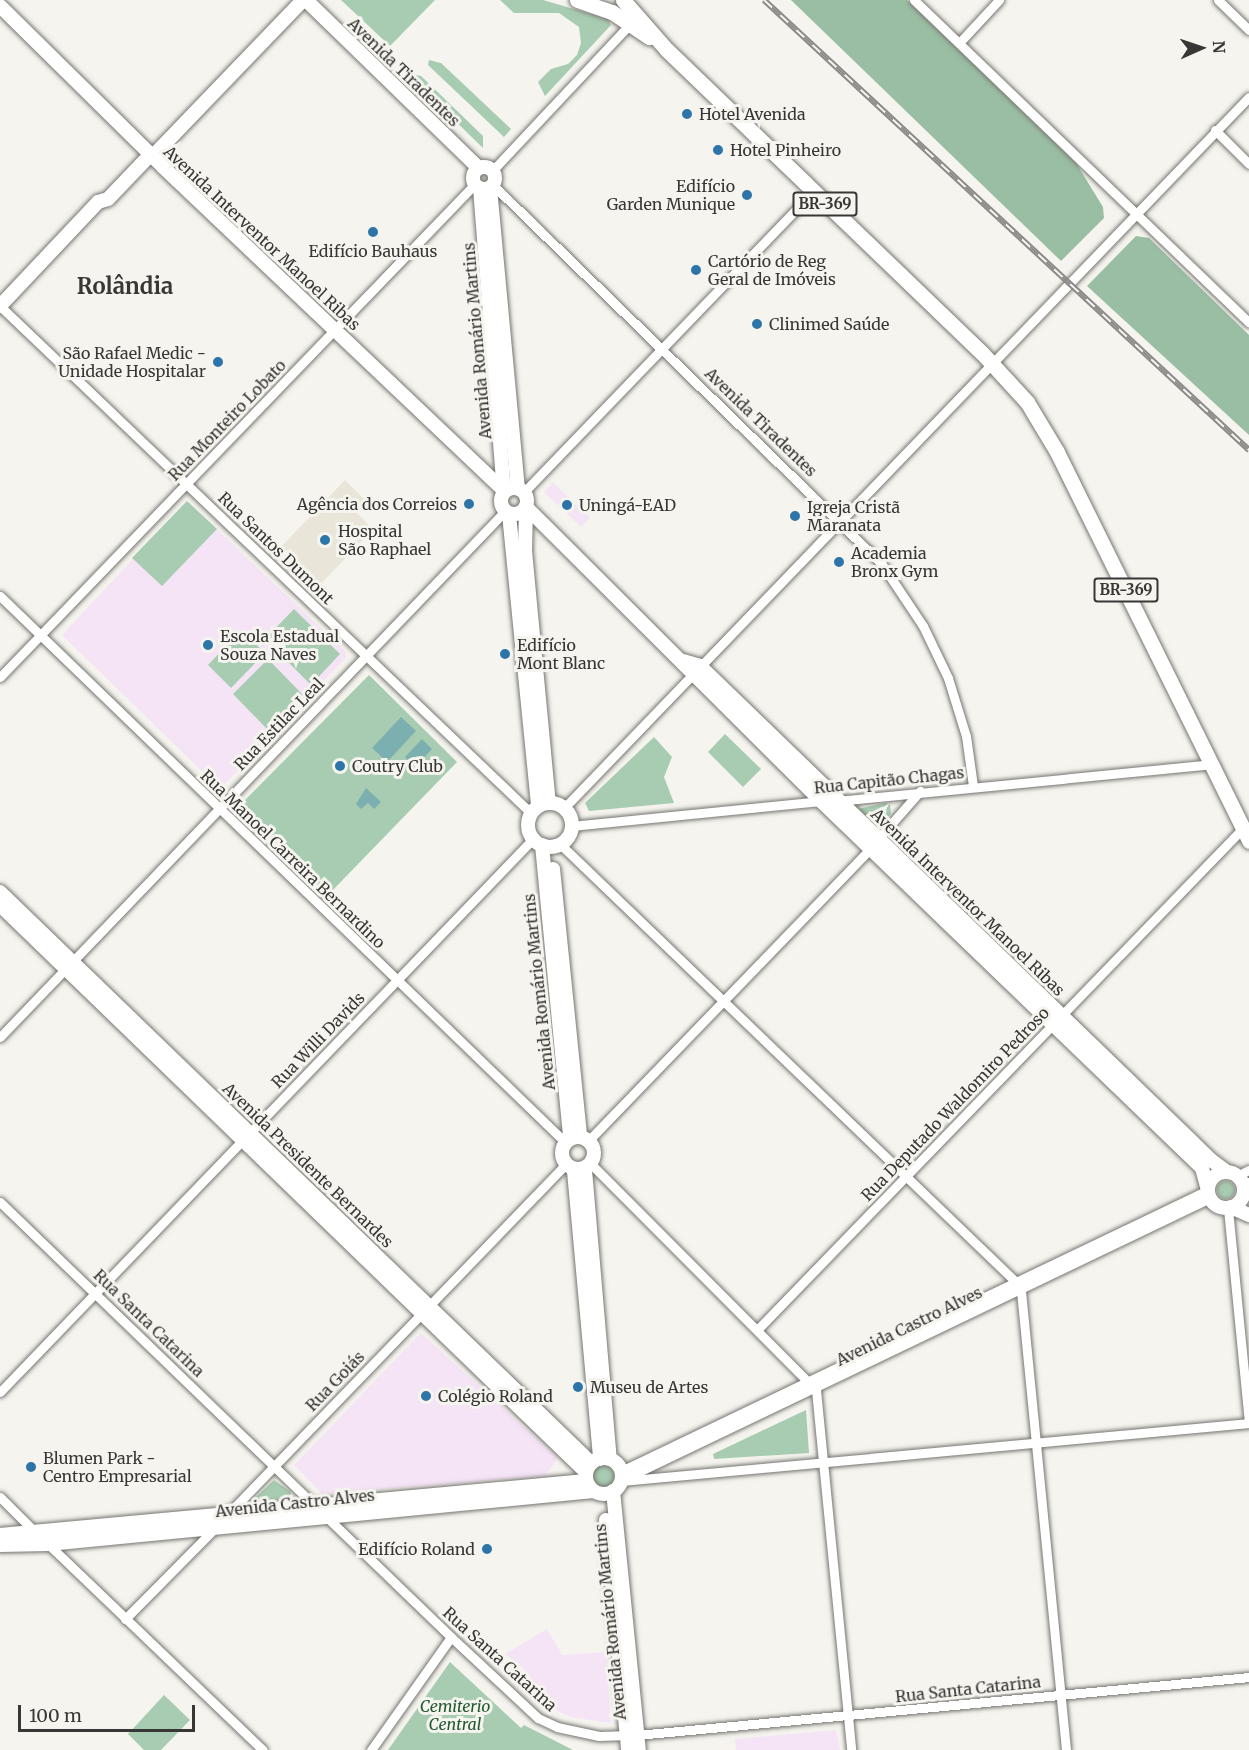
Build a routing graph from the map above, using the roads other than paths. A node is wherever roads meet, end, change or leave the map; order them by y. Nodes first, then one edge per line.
1 (577, 0) edge
2 (623, 0) edge
3 (914, 0) edge
4 (999, 0) edge
5 (1218, 0) edge
6 (308, 1) edge
7 (0, 6) edge
8 (630, 24) junction
9 (1249, 30) edge
10 (660, 43) junction
11 (959, 43) junction
12 (1249, 96) edge
13 (1215, 130) junction
14 (151, 156) junction
15 (1249, 164) edge
16 (486, 169) junction
17 (484, 186) junction
18 (813, 192) junction
19 (1137, 212) junction
20 (1, 310) edge
21 (1249, 322) edge
22 (335, 329) junction
23 (660, 350) junction
24 (993, 364) junction
25 (187, 484) junction
26 (516, 490) junction
27 (526, 507) junction
28 (507, 513) junction
29 (840, 520) junction
30 (0, 596) edge
31 (40, 635) junction
32 (529, 644) junction
33 (366, 655) junction
34 (696, 670) junction
35 (0, 677) edge
36 (1210, 764) junction
37 (973, 786) junction
38 (920, 792) junction
39 (822, 801) junction
40 (838, 801) junction
41 (219, 808) junction
42 (539, 808) junction
43 (564, 808) junction
44 (571, 826) junction
45 (1247, 831) edge
46 (874, 843) junction
47 (546, 844) junction
48 (0, 892) edge
49 (0, 905) edge
50 (69, 965) junction
51 (397, 981) junction
52 (723, 999) junction
53 (1058, 1019) junction
54 (0, 1037) edge
55 (246, 1136) junction
56 (576, 1138) junction
57 (579, 1167) junction
58 (906, 1176) junction
59 (1242, 1179) edge
60 (1209, 1194) junction
61 (0, 1202) edge
62 (1229, 1207) junction
63 (1249, 1215) edge
64 (1113, 1234) junction
65 (1117, 1244) junction
66 (1019, 1287) junction
67 (95, 1293) junction
68 (426, 1309) junction
69 (758, 1329) junction
70 (914, 1337) junction
71 (809, 1382) junction
72 (816, 1390) junction
73 (0, 1392) edge
74 (1249, 1423) edge
75 (1036, 1444) junction
76 (275, 1464) junction
77 (824, 1464) junction
78 (602, 1476) junction
79 (0, 1497) edge
80 (323, 1510) junction
81 (226, 1516) junction
82 (270, 1518) junction
83 (215, 1528) junction
84 (112, 1532) junction
85 (37, 1534) junction
86 (0, 1535) edge
87 (48, 1544) junction
88 (0, 1545) edge
89 (125, 1619) junction
90 (451, 1637) junction
91 (1249, 1677) edge
92 (1061, 1694) junction
93 (848, 1716) junction
94 (631, 1741) edge
95 (263, 1750) edge
96 (371, 1750) edge
97 (639, 1750) edge
98 (851, 1750) edge
99 (1066, 1750) edge

1 - 8 main road, BR-369
2 - 10 main road, BR-369
3 - 11 street
4 - 11 street
5 - 9 street
6 - 14 street
6 - 16 street, Avenida Tiradentes
7 - 14 street, Avenida Interventor Manoel Ribas
8 - 10 main road, BR-369
8 - 16 street
10 - 18 main road, BR-369
11 - 19 street
12 - 13 street
13 - 15 street
13 - 19 street
14 - 20 street
14 - 22 street, Avenida Interventor Manoel Ribas
16 - 17 street, Avenida Romário Martins
16 - 17 street
17 - 22 street, Rua Monteiro Lobato
17 - 23 street, Avenida Tiradentes
17 - 26 street, Avenida Romário Martins
18 - 23 street
18 - 24 main road, BR-369
19 - 21 street
19 - 24 street
20 - 25 street, Rua Santos Dumont
22 - 25 street, Rua Monteiro Lobato
22 - 26 street, Avenida Interventor Manoel Ribas
23 - 26 street
23 - 29 street, Avenida Tiradentes
24 - 29 street
24 - 36 main road, BR-369
25 - 31 street, Rua Monteiro Lobato
25 - 33 street, Rua Santos Dumont
26 - 27 street
26 - 28 street
27 - 28 street
27 - 32 street
27 - 34 street, Avenida Interventor Manoel Ribas
28 - 32 street
28 - 33 street, Rua Estilac Leal
29 - 34 street
29 - 37 street, Avenida Tiradentes
30 - 31 street, Rua Manoel Carreira Bernardino
31 - 35 street, Rua Monteiro Lobato
31 - 41 street, Rua Manoel Carreira Bernardino
32 - 42 street
33 - 41 street, Rua Estilac Leal
33 - 42 street, Rua Santos Dumont
34 - 39 street, Avenida Interventor Manoel Ribas
34 - 40 street, Avenida Interventor Manoel Ribas
34 - 43 street
36 - 37 street, Rua Capitão Chagas
36 - 45 main road, BR-369
37 - 38 street, Rua Capitão Chagas
38 - 40 street, Rua Capitão Chagas
38 - 46 street
39 - 40 street, Rua Capitão Chagas
39 - 44 street, Rua Capitão Chagas
39 - 46 street, Avenida Interventor Manoel Ribas
40 - 46 street, Avenida Interventor Manoel Ribas
41 - 50 street, Rua Estilac Leal
41 - 51 street, Rua Manoel Carreira Bernardino
42 - 43 street
42 - 47 street, Avenida Romário Martins
43 - 44 street
44 - 47 street
45 - 53 street, Rua Deputado Waldomiro Pedroso
46 - 52 street
46 - 53 street, Avenida Interventor Manoel Ribas
47 - 51 street, Rua Willi Davids
47 - 52 street
47 - 56 street, Avenida Romário Martins
48 - 50 street, Avenida Presidente Bernardes
49 - 50 street, Avenida Presidente Bernardes
50 - 54 street, Rua Estilac Leal
50 - 55 street, Avenida Presidente Bernardes
51 - 55 street, Rua Willi Davids
51 - 56 street, Rua Manoel Carreira Bernardino
52 - 56 street
52 - 58 street
53 - 58 street, Rua Deputado Waldomiro Pedroso
53 - 59 street, Avenida Interventor Manoel Ribas
53 - 60 street, Avenida Interventor Manoel Ribas
55 - 67 street, Rua Willi Davids
55 - 68 street, Avenida Presidente Bernardes
56 - 57 street
56 - 57 street
57 - 68 street, Rua Goiás
57 - 69 street
57 - 78 street, Avenida Romário Martins
58 - 66 street
58 - 69 street, Rua Deputado Waldomiro Pedroso
59 - 60 street
59 - 62 street
60 - 62 street
60 - 64 street, Avenida Castro Alves
60 - 65 street, Avenida Castro Alves
61 - 67 street, Rua Santa Catarina
62 - 63 street
62 - 74 street
64 - 65 street
64 - 66 street, Avenida Castro Alves
65 - 66 street, Avenida Castro Alves
66 - 70 street, Avenida Castro Alves
66 - 75 street
67 - 73 street, Rua Willi Davids
67 - 76 street, Rua Santa Catarina
68 - 76 street, Rua Goiás
68 - 78 street, Avenida Presidente Bernardes
69 - 71 street
70 - 71 street, Avenida Castro Alves
70 - 72 street, Avenida Castro Alves
71 - 72 street
71 - 78 street, Avenida Castro Alves
72 - 77 street
72 - 78 street, Avenida Castro Alves
74 - 75 street
75 - 77 street
75 - 92 street
76 - 80 street, Rua Santa Catarina
76 - 81 street, Rua Goiás
77 - 78 street
77 - 93 street
78 - 80 street, Avenida Castro Alves
78 - 94 street, Avenida Romário Martins
79 - 85 street
80 - 82 street, Avenida Castro Alves
80 - 90 street, Rua Santa Catarina
81 - 82 street, Avenida Castro Alves
81 - 83 street, Rua Goiás
81 - 84 street, Avenida Castro Alves
82 - 83 street, Avenida Castro Alves
83 - 84 street, Avenida Castro Alves
83 - 89 street, Rua Goiás
84 - 85 street, Avenida Castro Alves
84 - 87 street, Avenida Castro Alves
85 - 86 street, Avenida Castro Alves
85 - 87 street
87 - 88 street, Avenida Castro Alves
87 - 89 street
89 - 95 street
90 - 94 street, Rua Santa Catarina
90 - 96 street
91 - 92 street, Rua Santa Catarina
92 - 93 street, Rua Santa Catarina
92 - 99 street
93 - 94 street, Rua Santa Catarina
93 - 98 street
94 - 97 street, Avenida Romário Martins

